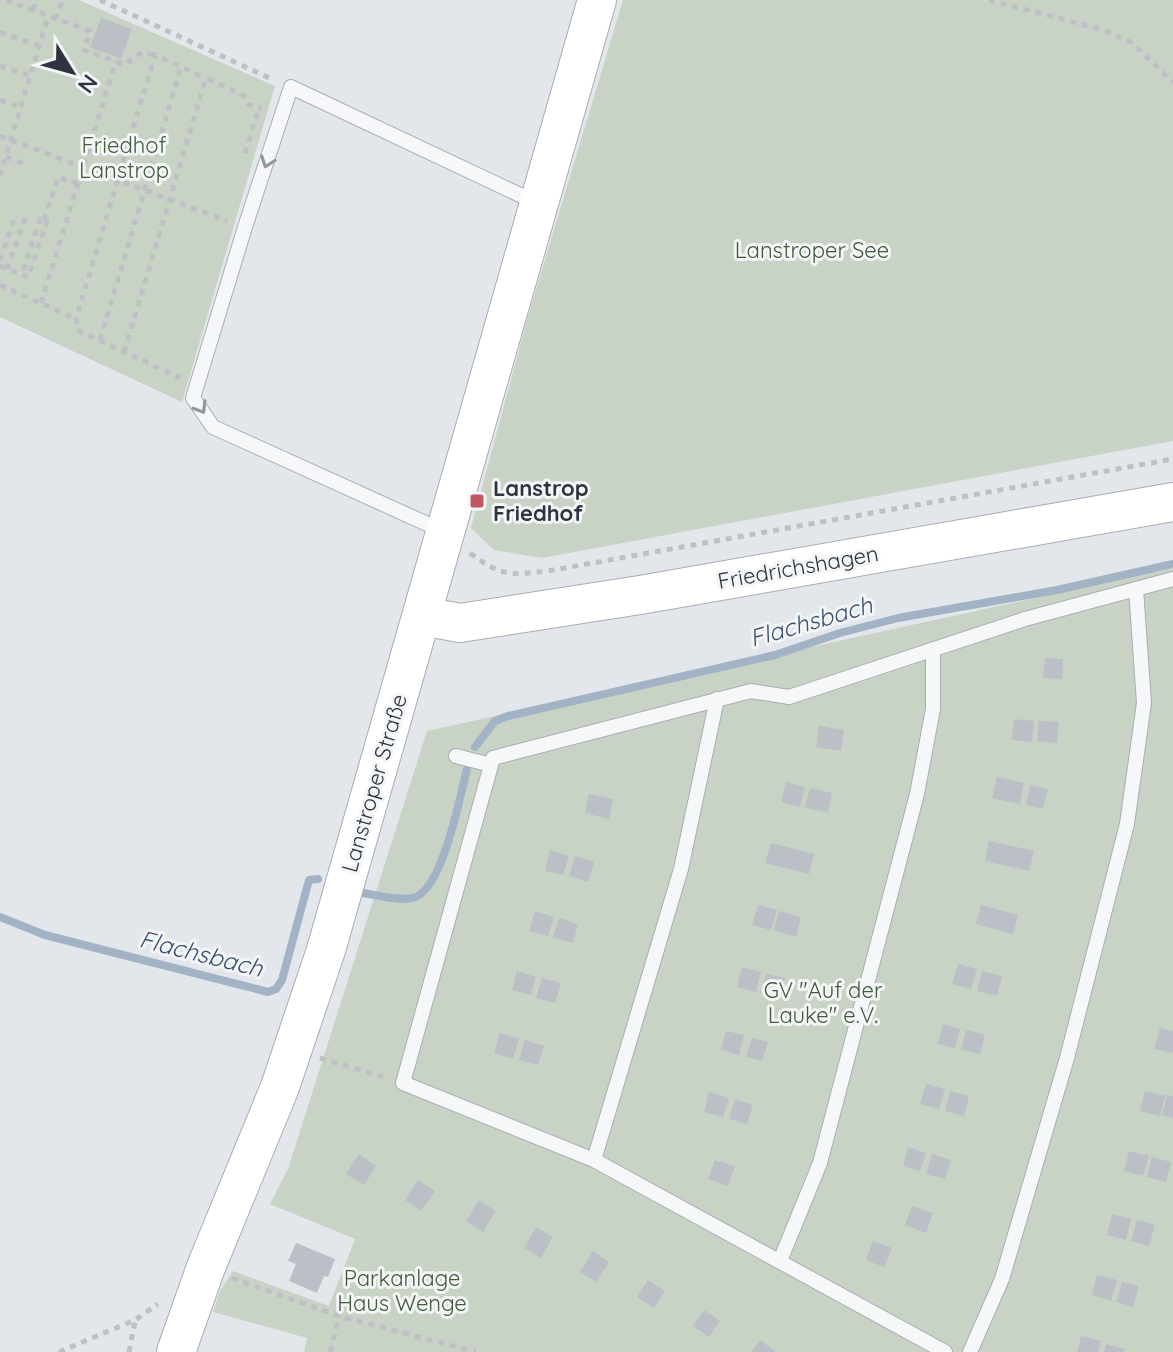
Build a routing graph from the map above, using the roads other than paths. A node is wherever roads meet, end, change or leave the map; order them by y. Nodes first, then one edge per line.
1 (597, 0) edge
2 (540, 204) junction
3 (1173, 502) edge
4 (446, 532) junction
5 (1173, 579) edge
6 (1136, 589) junction
7 (422, 616) junction
8 (933, 649) junction
9 (717, 699) junction
10 (456, 756) dead end
11 (491, 765) junction
12 (594, 1160) junction
13 (780, 1261) junction
14 (176, 1352) edge
15 (945, 1352) edge
16 (970, 1352) edge

1 - 2 main road, Lanstroper Straße
2 - 4 main road, Lanstroper Straße
2 -> 4 lane
3 - 7 main road, Friedrichshagen
4 - 7 main road, Lanstroper Straße
5 - 6 lane
6 - 8 lane
6 - 16 lane
7 - 14 main road, Lanstroper Straße
8 - 9 lane
8 - 13 lane
9 - 11 lane
9 - 12 lane
10 - 11 lane
11 - 12 lane
12 - 13 lane
13 - 15 lane

